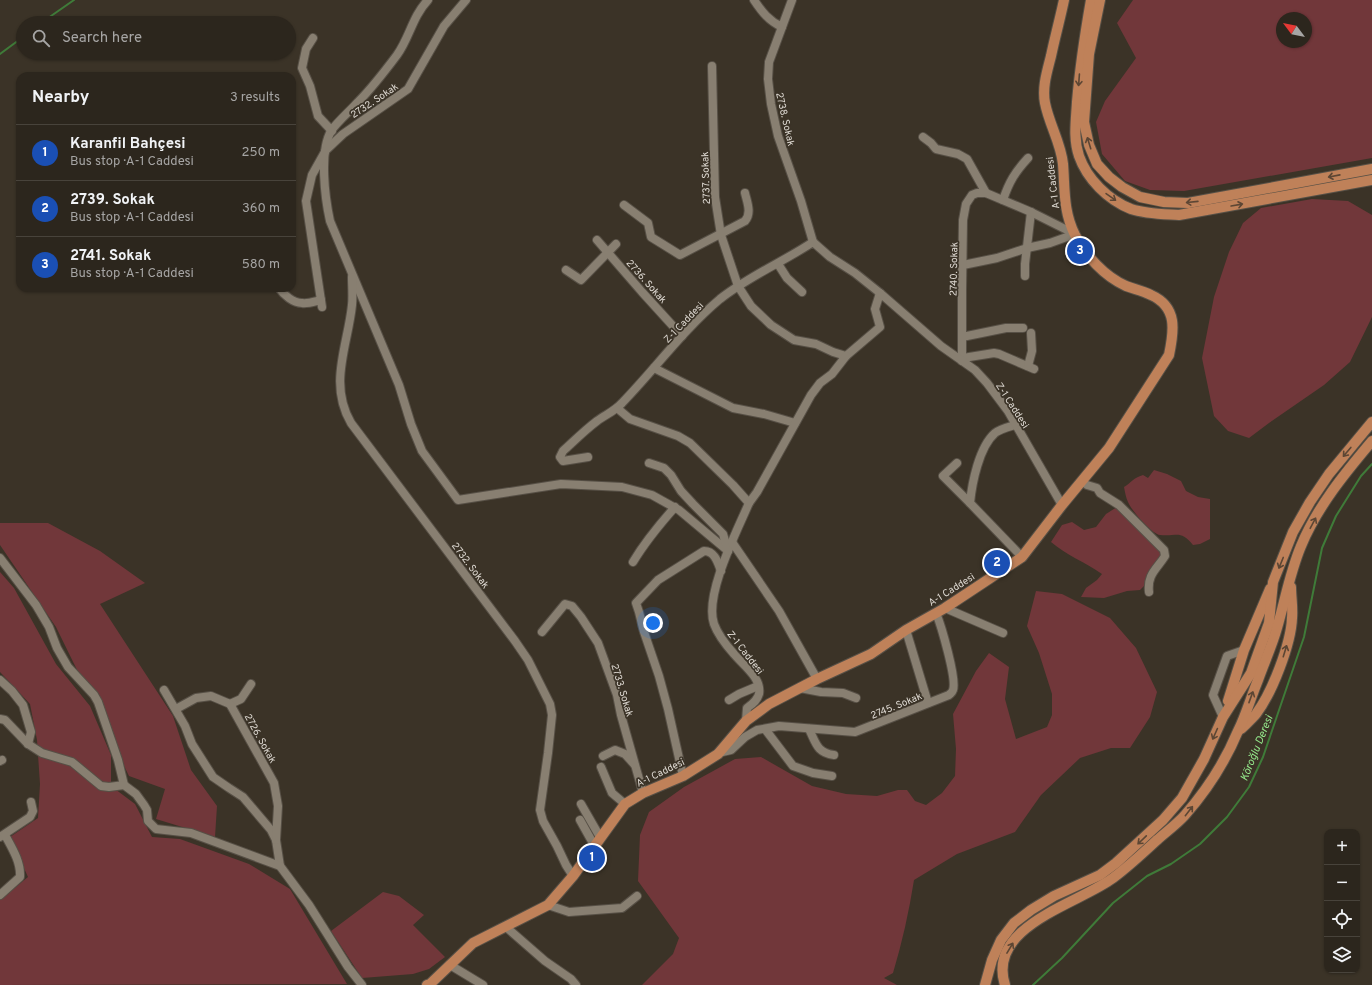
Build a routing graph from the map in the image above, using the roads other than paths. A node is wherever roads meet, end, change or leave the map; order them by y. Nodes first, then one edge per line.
1 (428, 0) edge
2 (466, 0) edge
3 (754, 0) edge
4 (792, 0) edge
5 (1064, 0) edge
6 (1092, 0) edge
7 (1100, 0) edge
8 (782, 27) junction
9 (313, 38) dead end
10 (712, 66) dead end
11 (332, 131) junction
12 (923, 137) dead end
13 (326, 150) junction
14 (1028, 158) dead end
15 (1372, 169) edge
16 (1372, 180) edge
17 (745, 193) dead end
18 (986, 193) junction
19 (1003, 200) junction
20 (624, 205) dead end
21 (1031, 212) junction
22 (721, 234) junction
23 (1075, 234) junction
24 (597, 240) dead end
25 (814, 242) junction
26 (616, 244) dead end
27 (1026, 248) junction
28 (608, 252) junction
29 (778, 264) junction
30 (963, 265) junction
31 (566, 270) dead end
32 (352, 272) junction
33 (1025, 276) dead end
34 (738, 286) junction
35 (281, 292) edge
36 (802, 292) dead end
37 (880, 293) junction
38 (1023, 328) dead end
39 (1031, 333) dead end
40 (682, 336) junction
41 (962, 337) junction
42 (846, 356) junction
43 (963, 359) junction
44 (654, 368) junction
45 (617, 408) junction
46 (795, 422) junction
47 (1372, 422) edge
48 (1015, 425) junction
49 (1372, 441) edge
50 (588, 457) dead end
51 (649, 463) dead end
52 (957, 463) dead end
53 (1082, 481) junction
54 (749, 503) junction
55 (970, 503) junction
56 (1062, 505) junction
57 (676, 507) junction
58 (732, 542) junction
59 (728, 551) junction
60 (1022, 557) junction
61 (0, 558) edge
62 (633, 562) dead end
63 (721, 571) junction
64 (1290, 576) junction
65 (1273, 582) junction
66 (1149, 592) dead end
67 (945, 608) junction
68 (936, 613) junction
69 (906, 630) junction
70 (542, 632) dead end
71 (1003, 633) dead end
72 (1244, 650) junction
73 (817, 679) junction
74 (0, 680) edge
75 (251, 684) dead end
76 (758, 686) junction
77 (800, 688) junction
78 (164, 690) dead end
79 (856, 698) dead end
80 (729, 700) dead end
81 (928, 703) junction
82 (230, 704) junction
83 (176, 709) junction
84 (1223, 717) junction
85 (0, 718) edge
86 (746, 722) junction
87 (765, 729) junction
88 (809, 729) junction
89 (1238, 732) junction
90 (28, 744) junction
91 (718, 754) junction
92 (834, 755) dead end
93 (603, 756) dead end
94 (636, 766) junction
95 (601, 767) dead end
96 (683, 776) junction
97 (832, 776) dead end
98 (124, 785) junction
99 (643, 793) junction
100 (31, 802) dead end
101 (581, 804) dead end
102 (625, 804) junction
103 (580, 820) dead end
104 (3, 836) edge
105 (600, 837) junction
106 (276, 840) junction
107 (594, 846) junction
108 (280, 866) junction
109 (573, 876) junction
110 (0, 895) edge
111 (637, 896) dead end
112 (548, 905) junction
113 (506, 927) junction
114 (450, 965) junction
115 (362, 985) edge
116 (427, 985) edge
117 (483, 985) edge
118 (576, 985) edge
119 (985, 985) edge
120 (1005, 985) edge

1 - 11 street, 2732. Sokak
2 - 13 street, 2732. Sokak
3 - 8 street
4 - 8 street, 2738. Sokak
5 - 23 main road, A-1 Caddesi
6 -> 16 main road
15 -> 7 main road
8 - 25 street, 2738. Sokak
9 - 11 street
10 - 22 street, 2737. Sokak
11 - 13 street, 2732. Sokak
12 - 18 street
13 - 32 street, 2732. Sokak
13 - 35 street, 2732. Sokak
14 - 19 street
17 - 22 street
18 - 19 street
18 - 30 street, 2740. Sokak
19 - 21 street
20 - 22 street
21 - 23 street
21 - 27 street
22 - 34 street, 2737. Sokak
23 - 27 street
23 - 53 main road, A-1 Caddesi
24 - 28 street, 2736. Sokak
25 - 29 street, Z-1 Caddesi
25 - 37 street, Z-1 Caddesi
26 - 28 street
27 - 30 street
27 - 33 street
28 - 31 street
28 - 40 street, 2736. Sokak
29 - 34 street, Z-1 Caddesi
29 - 36 street
30 - 41 street, 2740. Sokak
32 - 57 street, 2732. Sokak
32 - 109 street, 2732. Sokak
34 - 40 street, Z-1 Caddesi
34 - 42 street, 2737. Sokak
37 - 42 street, Z-1 Caddesi
37 - 43 street, Z-1 Caddesi
38 - 41 street
39 - 43 street
40 - 44 street, Z-1 Caddesi
41 - 43 street, 2740. Sokak
42 - 46 street, Z-1 Caddesi
43 - 48 street, Z-1 Caddesi
44 - 45 street, Z-1 Caddesi
44 - 46 street
45 - 50 street, Z-1 Caddesi
45 - 54 street
46 - 54 street, Z-1 Caddesi
47 -> 65 main road
48 - 55 street
48 - 56 street, Z-1 Caddesi
64 -> 49 main road
51 - 59 street
52 - 55 street
53 - 56 main road, A-1 Caddesi
53 - 66 street
54 - 58 street, Z-1 Caddesi
55 - 60 street
56 - 60 main road, A-1 Caddesi
57 - 59 street
57 - 62 street
58 - 59 street, Z-1 Caddesi
58 - 73 street
59 - 63 street, Z-1 Caddesi
60 - 67 main road, A-1 Caddesi
61 - 98 street
63 - 76 street, Z-1 Caddesi
63 - 96 street
89 -> 64 main road
89 -> 64 main road
65 - 72 main road
65 - 84 main road
67 - 68 main road, A-1 Caddesi
67 - 71 street
68 - 69 main road, A-1 Caddesi
68 - 81 street, 2745. Sokak
69 - 73 main road, A-1 Caddesi
69 - 81 street
70 - 94 street, 2733. Sokak
72 - 84 main road
72 - 84 street
73 - 77 main road, A-1 Caddesi
74 - 90 street
75 - 82 street
76 - 80 street
76 - 86 street, Z-1 Caddesi
77 - 79 street
77 - 86 main road, A-1 Caddesi
78 - 83 street, 2726. Sokak
81 - 88 street, 2745. Sokak
82 - 83 street
82 - 106 street, 2726. Sokak
83 - 106 street, 2726. Sokak
84 -> 119 main road
85 - 90 street
86 - 91 main road, A-1 Caddesi
87 - 88 street, 2745. Sokak
87 - 91 street, 2745. Sokak
87 - 97 street
88 - 92 street
120 -> 89 main road
90 - 98 street
91 - 96 main road, A-1 Caddesi
93 - 94 street
94 - 99 street, 2733. Sokak
95 - 102 street
96 - 99 main road, A-1 Caddesi
98 - 108 street
99 - 102 main road, A-1 Caddesi
100 - 104 street
101 - 105 street
102 - 105 main road, A-1 Caddesi
103 - 107 street
104 - 110 street
105 - 107 main road, A-1 Caddesi
106 - 108 street, 2726. Sokak
107 - 109 main road, A-1 Caddesi
108 - 115 street, 2726. Sokak
109 - 112 main road, A-1 Caddesi
111 - 112 street
112 - 113 main road, A-1 Caddesi
113 - 114 main road, A-1 Caddesi
113 - 118 street
114 - 116 main road, A-1 Caddesi
114 - 117 street

